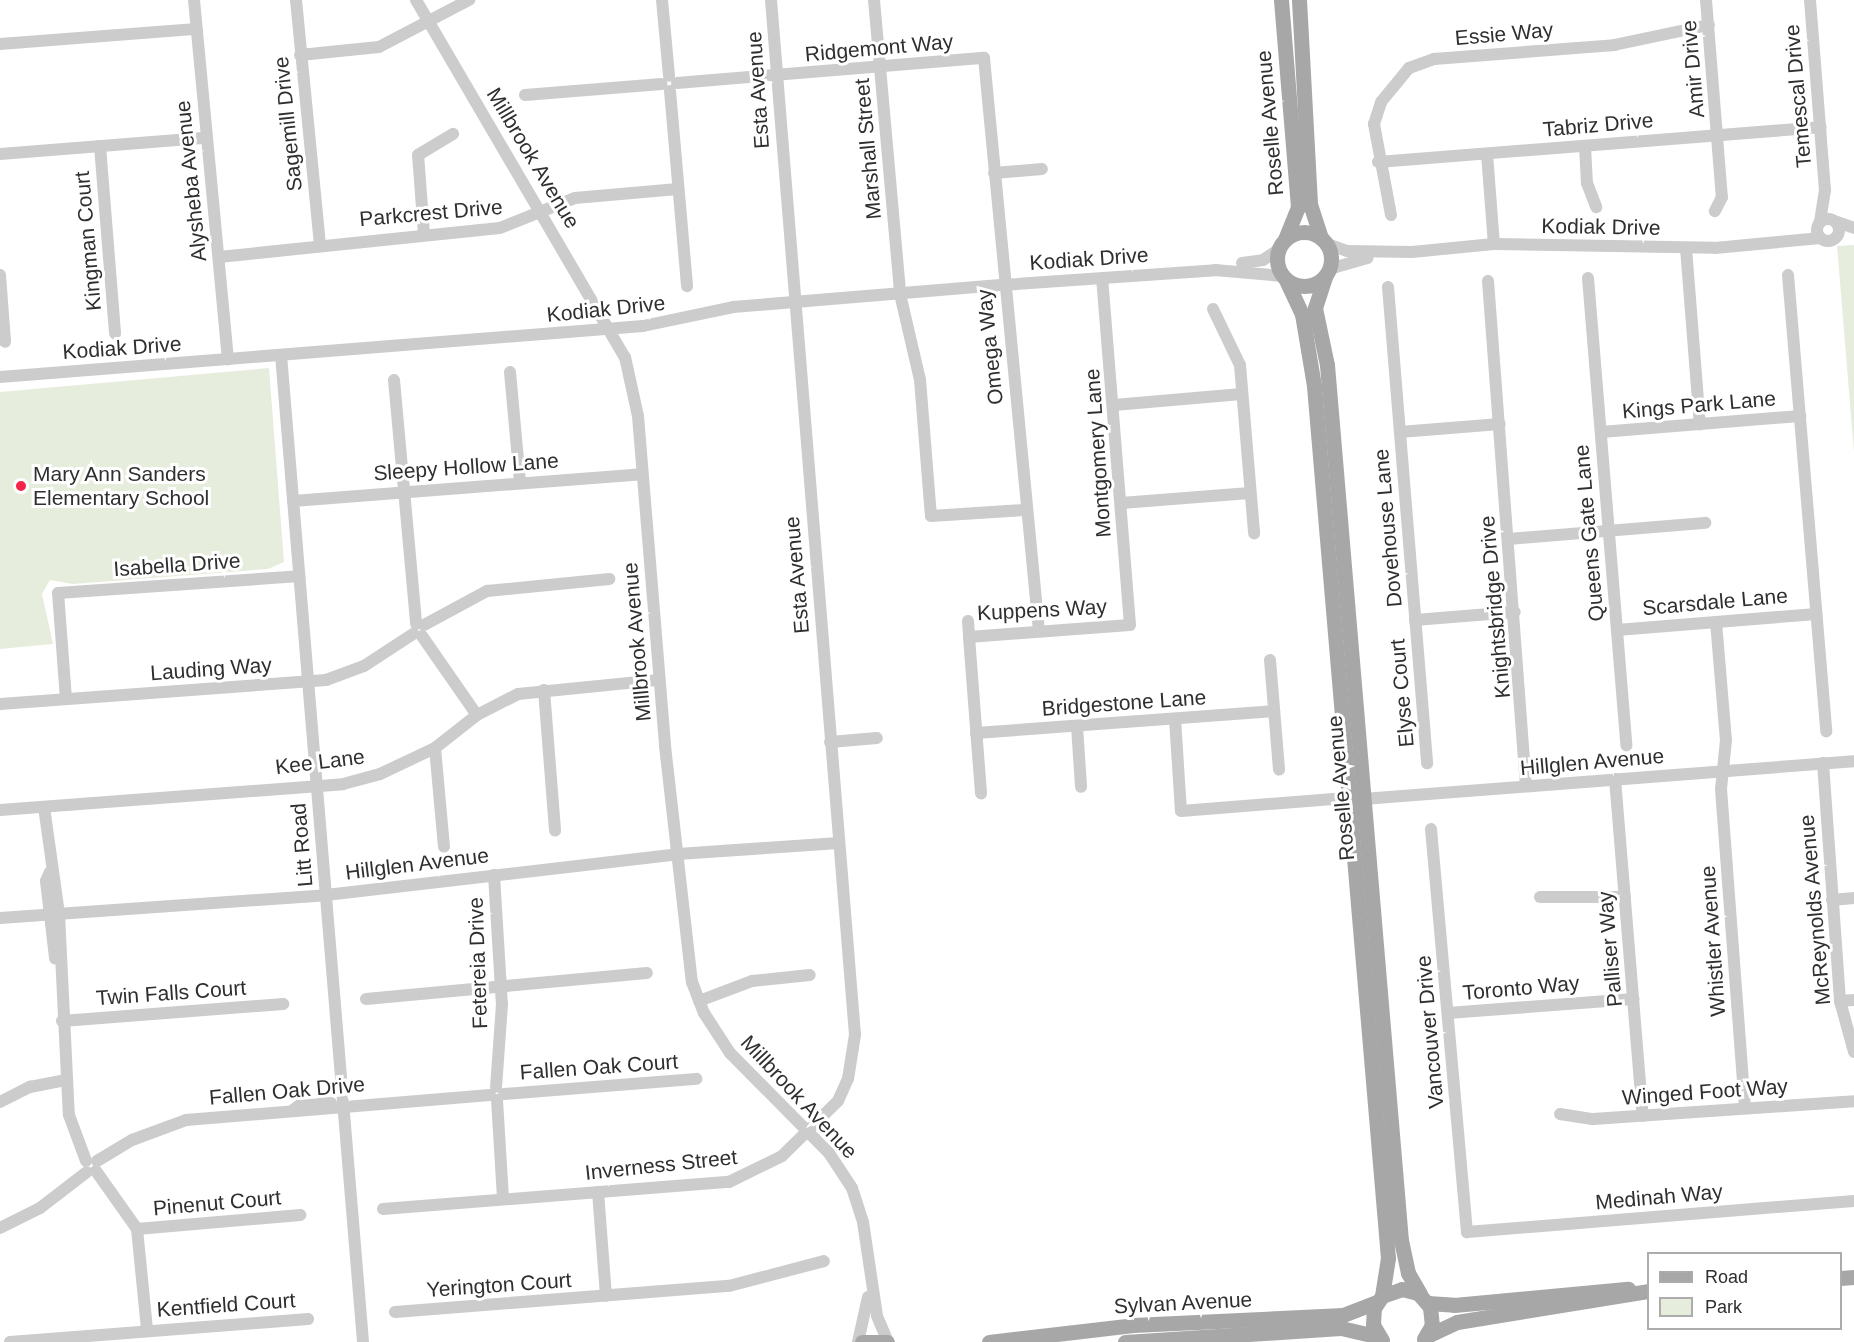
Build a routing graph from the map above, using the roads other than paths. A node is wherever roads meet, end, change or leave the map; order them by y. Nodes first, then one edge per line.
1 (194, 0) edge
2 (296, 0) edge
3 (416, 0) edge
4 (469, 0) edge
5 (662, 0) edge
6 (771, 0) edge
7 (874, 0) edge
8 (1281, 0) edge
9 (1299, 0) edge
10 (1706, 0) edge
11 (1810, 0) edge
12 (428, 21) junction
13 (1708, 25) junction
14 (196, 29) junction
15 (0, 44) edge
16 (300, 56) junction
17 (984, 58) joint
18 (881, 67) junction
19 (777, 75) junction
20 (669, 84) junction
21 (525, 95) dead end
22 (1821, 127) junction
23 (453, 134) dead end
24 (1718, 135) junction
25 (205, 138) junction
26 (100, 146) junction
27 (1585, 146) junction
28 (0, 154) edge
29 (1487, 154) junction
30 (1378, 162) junction
31 (1042, 169) dead end
32 (994, 173) junction
33 (678, 189) junction
34 (1825, 190) junction
35 (1596, 207) dead end
36 (543, 211) junction
37 (1715, 211) dead end
38 (1391, 215) dead end
39 (1836, 221) junction
40 (1819, 223) junction
41 (1854, 228) edge
42 (424, 234) junction
43 (1854, 236) edge
44 (1838, 237) junction
45 (1821, 238) junction
46 (1789, 240) junction
47 (1324, 241) junction
48 (1494, 244) junction
49 (320, 245) junction
50 (1281, 245) junction
51 (1686, 248) junction
52 (1412, 252) junction
53 (219, 257) junction
54 (1215, 270) junction
55 (1327, 273) junction
56 (0, 275) edge
57 (1788, 275) dead end
58 (1102, 278) junction
59 (1284, 278) junction
60 (1588, 278) dead end
61 (1488, 281) dead end
62 (1003, 285) junction
63 (687, 286) dead end
64 (1388, 287) dead end
65 (900, 294) junction
66 (794, 303) junction
67 (1213, 309) dead end
68 (611, 328) junction
69 (115, 333) dead end
70 (5, 342) dead end
71 (281, 355) junction
72 (228, 359) junction
73 (510, 372) dead end
74 (0, 376) edge
75 (394, 380) dead end
76 (1242, 394) junction
77 (1114, 405) junction
78 (1800, 416) junction
79 (1500, 424) junction
80 (1700, 424) junction
81 (1400, 432) junction
82 (1601, 432) junction
83 (642, 474) junction
84 (520, 482) junction
85 (402, 491) junction
86 (1250, 493) junction
87 (293, 501) junction
88 (1121, 503) junction
89 (1024, 510) junction
90 (1705, 523) dead end
91 (1609, 531) junction
92 (1254, 533) dead end
93 (1509, 539) junction
94 (298, 576) junction
95 (609, 579) dead end
96 (1515, 612) junction
97 (1816, 614) junction
98 (1415, 620) junction
99 (968, 621) dead end
100 (1716, 622) junction
101 (1130, 625) joint
102 (419, 630) junction
103 (1617, 630) junction
104 (1039, 631) junction
105 (969, 637) junction
106 (1270, 660) dead end
107 (659, 680) junction
108 (308, 681) junction
109 (544, 690) junction
110 (66, 699) junction
111 (0, 704) edge
112 (1274, 711) junction
113 (477, 716) junction
114 (1175, 719) junction
115 (1077, 726) junction
116 (1826, 731) dead end
117 (976, 733) junction
118 (877, 738) dead end
119 (830, 742) junction
120 (1626, 745) dead end
121 (435, 748) junction
122 (1854, 760) edge
123 (1427, 762) dead end
124 (1823, 763) junction
125 (1279, 770) dead end
126 (1724, 771) junction
127 (1615, 779) junction
128 (316, 786) junction
129 (1526, 786) junction
130 (1081, 787) dead end
131 (981, 794) dead end
132 (1356, 799) junction
133 (44, 807) junction
134 (0, 810) edge
135 (1431, 829) dead end
136 (555, 831) dead end
137 (839, 843) junction
138 (444, 847) dead end
139 (678, 854) junction
140 (494, 874) junction
141 (326, 895) junction
142 (1540, 897) dead end
143 (1625, 897) junction
144 (1854, 898) edge
145 (1832, 900) junction
146 (54, 914) junction
147 (0, 918) edge
148 (647, 973) dead end
149 (810, 975) dead end
150 (501, 984) junction
151 (366, 999) dead end
152 (1633, 999) junction
153 (1854, 1000) edge
154 (699, 1001) junction
155 (1840, 1001) junction
156 (283, 1004) dead end
157 (1448, 1013) junction
158 (62, 1021) junction
159 (1854, 1053) edge
160 (696, 1079) dead end
161 (66, 1080) junction
162 (497, 1094) junction
163 (1854, 1101) edge
164 (0, 1102) edge
165 (341, 1106) junction
166 (1745, 1108) junction
167 (1560, 1114) dead end
168 (1643, 1116) junction
169 (808, 1132) junction
170 (92, 1166) junction
171 (598, 1192) junction
172 (503, 1198) junction
173 (1854, 1201) edge
174 (383, 1209) dead end
175 (300, 1215) dead end
176 (0, 1228) edge
177 (137, 1229) junction
178 (1467, 1232) joint
179 (824, 1261) dead end
180 (870, 1278) junction
181 (1644, 1291) edge
182 (606, 1296) junction
183 (1380, 1299) junction
184 (1424, 1299) junction
185 (395, 1312) dead end
186 (308, 1319) dead end
187 (147, 1330) junction
188 (361, 1339) edge
189 (1382, 1340) edge
190 (1422, 1341) edge
191 (10, 1342) edge
192 (860, 1342) edge
193 (887, 1342) edge
194 (989, 1342) edge
195 (1125, 1342) edge

1 - 14 street, Alysheba Avenue
2 - 16 street, Sagemill Drive
3 - 12 street, Millbrook Avenue
4 - 12 street
5 - 20 street
6 - 19 street, Esta Avenue
7 - 18 street, Marshall Street
8 - 50 main road, Roselle Avenue
9 - 47 main road, Roselle Avenue
10 - 13 street, Amir Drive
11 - 22 street, Temescal Drive
12 - 16 street
12 - 36 street, Millbrook Avenue
13 - 24 street, Amir Drive
13 - 30 street, Essie Way
14 - 15 street
14 - 25 street, Alysheba Avenue
16 - 49 street, Sagemill Drive
17 - 18 street, Ridgemont Way
17 - 32 street, Omega Way
18 - 19 street, Ridgemont Way
18 - 65 street, Marshall Street
19 - 20 street, Ridgemont Way
19 - 66 street, Esta Avenue
20 - 21 street, Ridgemont Way
20 - 33 street
22 - 24 street, Tabriz Drive
22 - 34 street, Temescal Drive
23 - 42 street
24 - 27 street, Tabriz Drive
24 - 37 street, Amir Drive
25 - 26 street
25 - 53 street, Alysheba Avenue
26 - 28 street
26 - 69 street, Kingman Court
27 - 29 street, Tabriz Drive
27 - 35 street
29 - 30 street, Tabriz Drive
29 - 48 street
30 - 38 street, Essie Way
31 - 32 street
32 - 62 street, Omega Way
33 - 36 street, Parkcrest Drive
33 - 63 street
34 - 39 street, Temescal Drive
34 - 40 street, Temescal Drive
36 - 42 street, Parkcrest Drive
36 - 68 street, Millbrook Avenue
39 - 40 street, Kodiak Drive
39 - 41 street
39 - 44 street, Temescal Drive
40 - 45 street
40 - 46 street, Kodiak Drive
42 - 49 street, Parkcrest Drive
43 - 44 street
44 - 45 street, Kodiak Drive
45 - 46 street, Kodiak Drive
46 - 51 street, Kodiak Drive
47 - 50 main road
47 - 52 street, Kodiak Drive
47 - 55 main road
48 - 51 street, Kodiak Drive
48 - 52 street, Kodiak Drive
49 - 53 street, Parkcrest Drive
50 - 54 street, Kodiak Drive
50 - 59 main road
51 - 80 street
52 - 55 street, Kodiak Drive
53 - 72 street, Alysheba Avenue
54 - 58 street, Kodiak Drive
54 - 59 street, Kodiak Drive
55 - 59 main road
55 - 132 main road, Roselle Avenue
56 - 70 street
57 - 78 street
58 - 62 street, Kodiak Drive
58 - 77 street, Montgomery Lane
59 - 132 main road, Roselle Avenue
60 - 82 street, Queens Gate Lane
61 - 79 street, Knightsbridge Drive
62 - 65 street, Kodiak Drive
62 - 89 street, Omega Way
64 - 81 street, Dovehouse Lane
65 - 66 street, Kodiak Drive
65 - 89 street, Marshall Street
66 - 68 street, Kodiak Drive
66 - 119 street, Esta Avenue
67 - 76 street
68 - 71 street, Kodiak Drive
68 - 83 street, Millbrook Avenue
71 - 72 street, Kodiak Drive
71 - 87 street, Litt Road
72 - 74 street, Kodiak Drive
73 - 84 street
75 - 85 street
76 - 77 street
76 - 86 street
77 - 88 street, Montgomery Lane
78 - 80 street, Kings Park Lane
78 - 97 street
79 - 81 street
79 - 93 street, Knightsbridge Drive
80 - 82 street, Kings Park Lane
81 - 98 street, Dovehouse Lane
82 - 91 street, Queens Gate Lane
83 - 84 street, Sleepy Hollow Lane
83 - 107 street, Millbrook Avenue
84 - 85 street, Sleepy Hollow Lane
85 - 87 street, Sleepy Hollow Lane
85 - 102 street
86 - 88 street
86 - 92 street
87 - 94 street, Litt Road
88 - 101 street, Montgomery Lane
89 - 104 street, Omega Way
90 - 91 street
91 - 93 street
91 - 103 street, Queens Gate Lane
93 - 96 street, Knightsbridge Drive
94 - 108 street, Litt Road
94 - 110 street, Isabella Drive
95 - 102 street, Lauding Way
96 - 98 street
96 - 129 street, Knightsbridge Drive
97 - 100 street, Scarsdale Lane
97 - 116 street
98 - 123 street, Elyse Court
99 - 105 street, Kuppens Way
100 - 103 street, Scarsdale Lane
100 - 126 street, Whistler Avenue
101 - 104 street, Kuppens Way
102 - 108 street, Lauding Way
102 - 113 street
103 - 120 street, Queens Gate Lane
104 - 105 street, Kuppens Way
105 - 117 street
106 - 112 street
107 - 109 street, Kee Lane
107 - 139 street, Millbrook Avenue
108 - 110 street, Lauding Way
108 - 128 street, Litt Road
109 - 113 street, Kee Lane
109 - 136 street
110 - 111 street, Lauding Way
112 - 114 street, Bridgestone Lane
112 - 125 street
113 - 121 street, Kee Lane
114 - 115 street, Bridgestone Lane
114 - 132 street, Hillglen Avenue
115 - 117 street, Bridgestone Lane
115 - 130 street
117 - 131 street
118 - 119 street
119 - 137 street, Esta Avenue
121 - 128 street, Kee Lane
121 - 138 street
122 - 124 street, Hillglen Avenue
124 - 126 street, Hillglen Avenue
124 - 145 street, McReynolds Avenue
126 - 127 street, Hillglen Avenue
126 - 166 street, Whistler Avenue
127 - 129 street, Hillglen Avenue
127 - 143 street, Palliser Way
128 - 133 street, Kee Lane
128 - 141 street, Litt Road
129 - 132 street, Hillglen Avenue
132 - 183 main road, Roselle Avenue
132 - 184 main road, Roselle Avenue
133 - 134 street, Kee Lane
133 - 146 street
135 - 157 street, Vancouver Drive
137 - 139 street, Hillglen Avenue
137 - 169 street, Esta Avenue
139 - 140 street, Hillglen Avenue
139 - 154 street, Millbrook Avenue
140 - 141 street, Hillglen Avenue
140 - 150 street, Fetereia Drive
141 - 146 street, Hillglen Avenue
141 - 165 street, Litt Road
142 - 143 street
143 - 152 street, Palliser Way
144 - 145 street
145 - 155 street, McReynolds Avenue
146 - 147 street, Hillglen Avenue
146 - 158 street
148 - 150 street
149 - 154 street
150 - 151 street
150 - 162 street, Fetereia Drive
152 - 157 street, Toronto Way
152 - 168 street, Palliser Way
153 - 155 street
154 - 169 street, Millbrook Avenue
155 - 159 street, McReynolds Avenue
156 - 158 street, Twin Falls Court
157 - 178 street, Vancouver Drive
158 - 161 street
160 - 162 street, Fallen Oak Court
161 - 164 street
161 - 170 street
162 - 165 street, Fallen Oak Drive
162 - 172 street, Fetereia Drive
163 - 166 street, Winged Foot Way
165 - 170 street, Fallen Oak Drive
165 - 188 street, Litt Road
166 - 168 street, Winged Foot Way
167 - 168 street, Winged Foot Way
169 - 171 street, Inverness Street
169 - 180 street, Millbrook Avenue
170 - 176 street, Fallen Oak Drive
170 - 177 street
171 - 172 street, Inverness Street
171 - 182 street
172 - 174 street, Inverness Street
173 - 178 street, Medinah Way
175 - 177 street, Pinenut Court
177 - 187 street
179 - 182 street, Yerington Court
180 - 192 street, Millbrook Avenue
180 - 193 street, Millbrook Avenue
181 - 184 main road
181 - 190 main road
182 - 185 street, Yerington Court
183 - 184 main road, Sylvan Avenue
183 - 189 main road, Roselle Avenue
183 - 194 main road, Sylvan Avenue
184 - 190 main road
186 - 187 street, Kentfield Court
187 - 191 street, Kentfield Court
189 - 195 main road, Sylvan Avenue
192 - 193 main road

